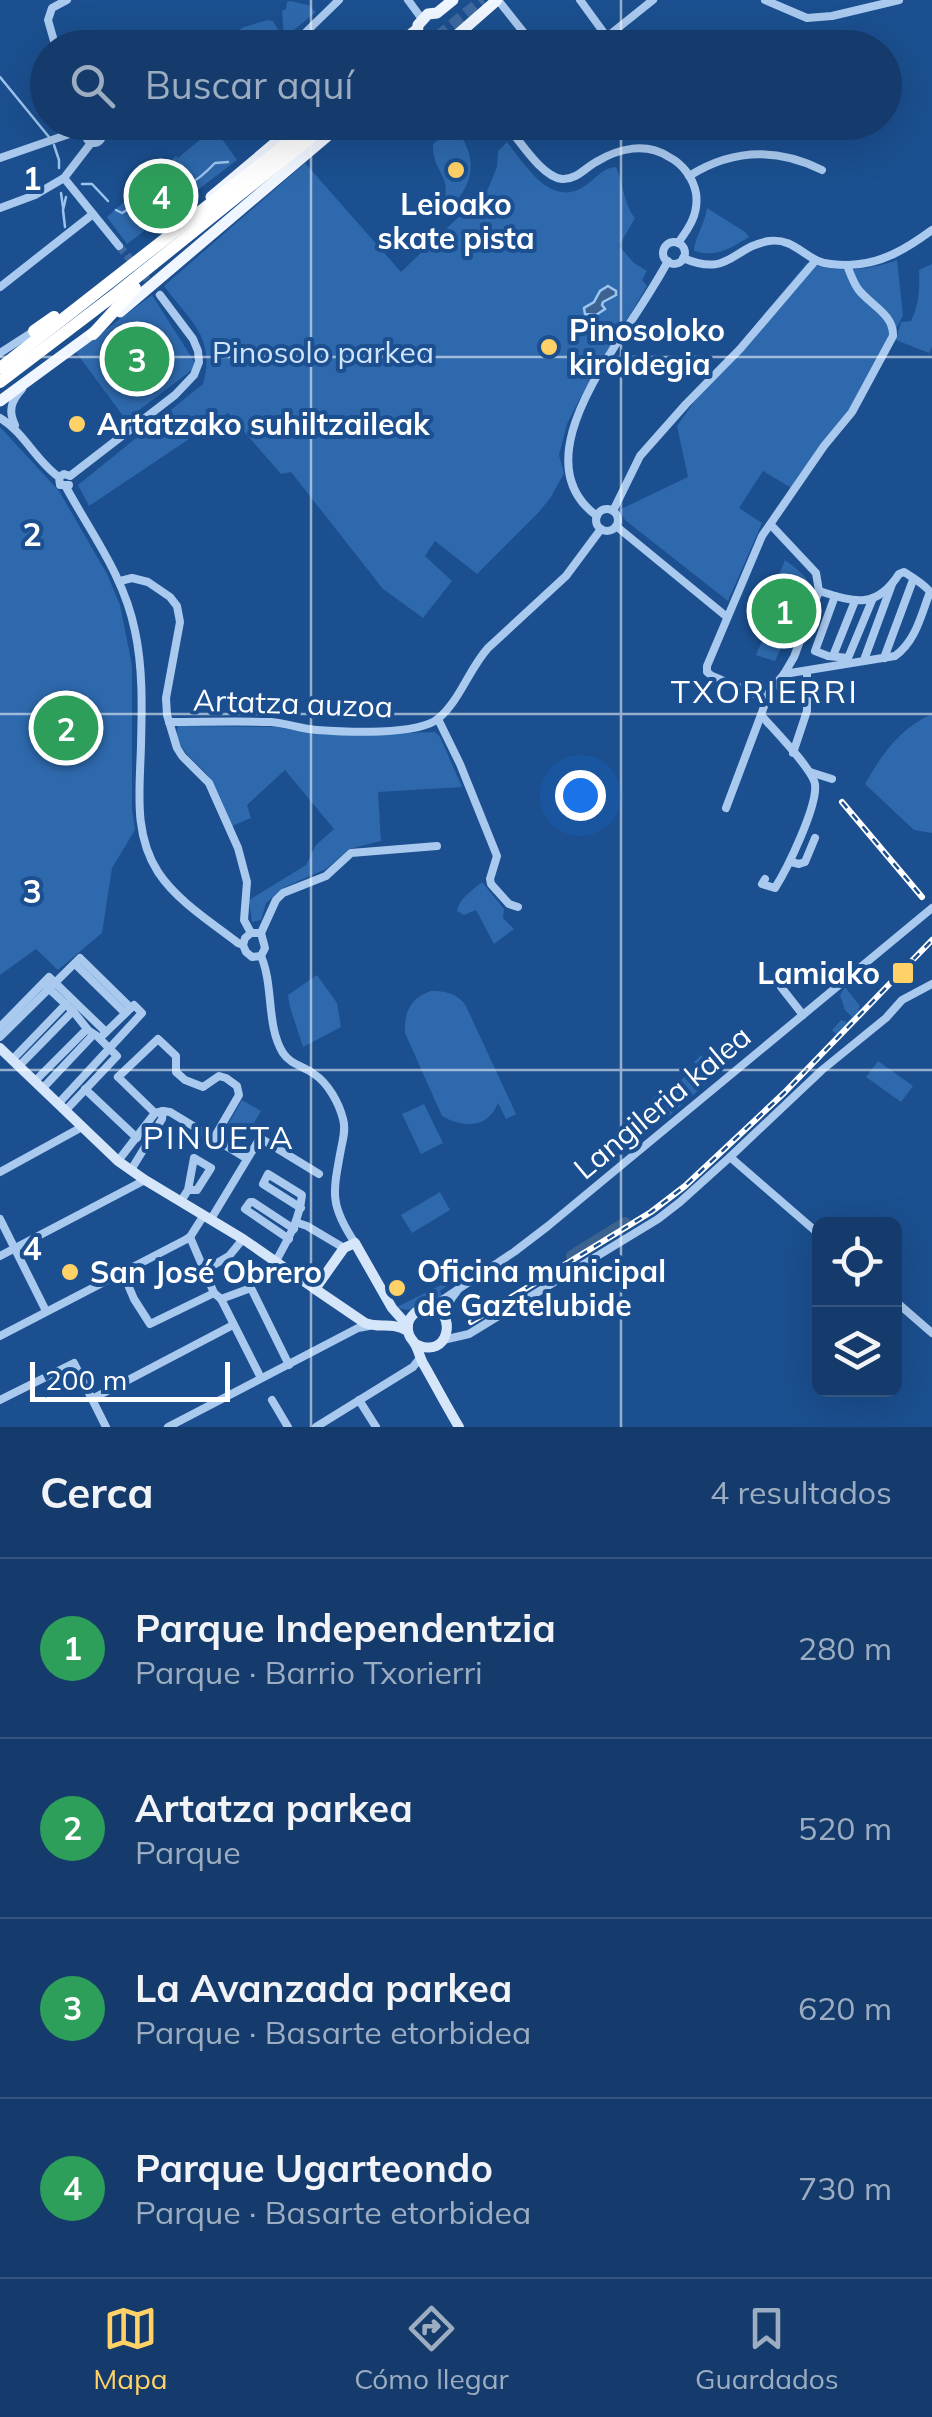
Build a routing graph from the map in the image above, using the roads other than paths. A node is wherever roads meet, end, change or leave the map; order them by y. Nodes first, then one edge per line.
1 (66, 0) edge
2 (339, 0) edge
3 (408, 0) edge
4 (453, 0) edge
5 (497, 0) edge
6 (580, 0) edge
7 (653, 0) edge
8 (765, 0) edge
9 (900, 0) edge
10 (446, 17) junction
11 (419, 24) junction
12 (51, 30) edge
13 (308, 30) edge
14 (413, 30) edge
15 (418, 30) edge
16 (449, 30) edge
17 (465, 30) edge
18 (521, 30) edge
19 (602, 30) edge
20 (616, 30) edge
21 (52, 140) edge
22 (85, 140) edge
23 (278, 140) edge
24 (292, 140) edge
25 (308, 140) edge
26 (323, 140) edge
27 (521, 140) edge
28 (0, 158) edge
29 (822, 170) dead end
30 (689, 176) junction
31 (64, 178) junction
32 (0, 208) edge
33 (93, 214) junction
34 (198, 228) junction
35 (932, 230) edge
36 (170, 236) junction
37 (678, 243) junction
38 (120, 246) tunnel mouth
39 (144, 257) junction
40 (683, 258) junction
41 (816, 260) junction
42 (668, 261) junction
43 (847, 265) junction
44 (0, 288) edge
45 (160, 295) tunnel mouth
46 (34, 330) joint
47 (93, 334) junction
48 (0, 353) edge
49 (0, 368) edge
50 (34, 378) junction
51 (0, 382) edge
52 (0, 401) edge
53 (0, 418) edge
54 (19, 434) junction
55 (70, 476) junction
56 (58, 477) junction
57 (66, 486) junction
58 (614, 511) junction
59 (597, 516) junction
60 (770, 525) junction
61 (616, 526) junction
62 (601, 529) junction
63 (913, 580) junction
64 (120, 581) junction
65 (892, 584) junction
66 (819, 591) junction
67 (835, 596) junction
68 (873, 598) junction
69 (855, 601) junction
70 (728, 617) junction
71 (833, 656) junction
72 (884, 658) junction
73 (848, 660) junction
74 (864, 660) junction
75 (807, 670) junction
76 (784, 674) junction
77 (767, 699) junction
78 (761, 715) junction
79 (438, 719) junction
80 (169, 722) junction
81 (794, 753) junction
82 (810, 772) junction
83 (832, 779) dead end
84 (726, 808) dead end
85 (815, 838) dead end
86 (437, 846) dead end
87 (790, 862) junction
88 (765, 879) dead end
89 (518, 907) dead end
90 (932, 908) edge
91 (256, 933) junction
92 (244, 945) junction
93 (261, 956) junction
94 (49, 983) junction
95 (932, 984) edge
96 (780, 988) dead end
97 (66, 1004) junction
98 (128, 1010) junction
99 (74, 1011) junction
100 (803, 1015) junction
101 (0, 1027) edge
102 (96, 1033) junction
103 (0, 1037) edge
104 (0, 1048) edge
105 (110, 1048) junction
106 (15, 1063) junction
107 (107, 1067) junction
108 (118, 1077) junction
109 (38, 1085) junction
110 (85, 1088) junction
111 (62, 1108) junction
112 (159, 1112) junction
113 (82, 1127) junction
114 (137, 1138) junction
115 (214, 1138) junction
116 (730, 1157) junction
117 (246, 1158) junction
118 (118, 1160) junction
119 (130, 1170) junction
120 (0, 1172) edge
121 (319, 1174) dead end
122 (145, 1180) junction
123 (188, 1190) dead end
124 (181, 1201) junction
125 (301, 1208) junction
126 (207, 1217) junction
127 (0, 1219) edge
128 (296, 1226) junction
129 (812, 1228) edge
130 (190, 1237) junction
131 (242, 1239) junction
132 (289, 1239) junction
133 (350, 1246) junction
134 (15, 1248) junction
135 (0, 1256) edge
136 (276, 1261) junction
137 (205, 1270) junction
138 (123, 1273) junction
139 (463, 1286) junction
140 (315, 1290) junction
141 (217, 1296) junction
142 (902, 1307) edge
143 (392, 1308) junction
144 (430, 1308) junction
145 (46, 1311) junction
146 (413, 1314) junction
147 (446, 1322) junction
148 (233, 1324) junction
149 (377, 1325) junction
150 (408, 1329) junction
151 (475, 1330) junction
152 (932, 1333) edge
153 (0, 1336) edge
154 (424, 1350) junction
155 (289, 1364) junction
156 (428, 1371) junction
157 (260, 1378) junction
158 (92, 1399) junction
159 (0, 1400) edge
160 (272, 1400) dead end
161 (360, 1400) junction
162 (106, 1427) edge
163 (168, 1427) edge
164 (288, 1427) edge
165 (316, 1427) edge
166 (376, 1427) edge
167 (459, 1427) edge

1 - 12 street
2 - 13 street
3 - 11 street
4 - 10 main road
5 - 17 main road
5 - 18 street
6 - 19 street
7 - 20 street
8 - 9 street
10 - 11 main road
10 - 16 main road
11 - 14 main road
11 - 15 main road
21 - 28 street
22 - 31 street
23 - 36 main road
24 - 36 highway
25 - 34 highway
26 - 47 main road
27 - 30 street
29 - 30 street
30 - 37 street
31 - 32 street
31 - 33 street
33 - 38 street
33 - 44 street
34 - 47 highway
34 - 51 highway
35 - 43 street
36 - 39 highway
37 - 40 street
37 - 42 street
39 - 46 highway
39 - 49 highway
40 - 41 street
40 - 42 street
41 - 43 street
41 - 58 street
42 - 59 street
43 - 60 street
45 - 55 street
46 - 48 street
47 - 50 main road
50 - 52 main road
50 - 54 street
53 - 54 street
54 - 56 street
55 - 56 street
55 - 57 street
56 - 57 street
57 - 64 street
58 - 59 street
58 - 61 street
59 - 62 street
60 - 66 street
60 - 70 street
61 - 62 street
61 - 70 street
62 - 79 street
63 - 65 street
63 - 72 street
63 - 72 street
64 - 80 street, Artatza auzoa
64 - 92 street
65 - 68 street
65 - 74 street
66 - 67 street
66 - 76 street
67 - 69 street
67 - 71 street
68 - 69 street
68 - 73 street
69 - 71 street
70 - 77 street
71 - 73 street
72 - 74 street
73 - 74 street
73 - 75 street
75 - 76 street
75 - 81 street
76 - 77 street
77 - 78 street
78 - 81 street
78 - 84 street
79 - 80 street, Artatza auzoa
79 - 89 street
80 - 91 street, Artatza auzoa
81 - 82 street
82 - 83 street
82 - 87 street
85 - 87 street
86 - 91 street
87 - 88 street
90 - 100 street, Langileria kalea
91 - 92 street
91 - 93 street
92 - 93 street
93 - 133 street
94 - 97 street
94 - 98 street
94 - 101 street
94 - 102 street
94 - 103 street
95 - 116 street
96 - 100 street
97 - 99 street
97 - 106 street
98 - 102 street
98 - 105 street
99 - 102 street
99 - 106 street
100 - 139 street, Langileria kalea
102 - 105 street
102 - 109 street
104 - 106 street
105 - 107 street
105 - 111 street
106 - 109 street
107 - 108 street
107 - 110 street
108 - 112 street
108 - 115 street
109 - 111 street
110 - 111 street
110 - 114 street
111 - 113 street
112 - 114 street
112 - 115 street
112 - 119 street
113 - 118 street
113 - 120 street
114 - 118 street
115 - 117 street
116 - 129 street
116 - 151 street
117 - 121 street
117 - 126 street
118 - 119 street
119 - 122 street
122 - 124 street
122 - 134 street
123 - 124 street
124 - 126 street
125 - 125 street
125 - 128 street
126 - 130 street
126 - 131 street
127 - 134 street
128 - 132 street
128 - 132 street
128 - 133 street
130 - 137 street
130 - 138 street
131 - 136 street
131 - 137 street
132 - 136 street
133 - 140 street
133 - 143 street
134 - 135 street
134 - 145 street
136 - 140 street
137 - 141 street
138 - 141 street
138 - 145 street
139 - 144 street, Langileria kalea
139 - 147 street, Langileria kalea
140 - 149 street
141 - 148 street
141 - 155 street
142 - 152 street
143 - 146 street
143 - 150 street
144 - 146 street
144 - 147 street
145 - 153 street
146 - 150 street
147 - 151 street
147 - 154 street
148 - 157 street
148 - 158 street
149 - 150 street
149 - 155 street
150 - 154 street
151 - 154 street
154 - 156 street
154 - 156 street
154 - 161 street
155 - 157 street
156 - 167 street
157 - 163 street
158 - 159 street
158 - 162 street
160 - 164 street
161 - 165 street
161 - 166 street

